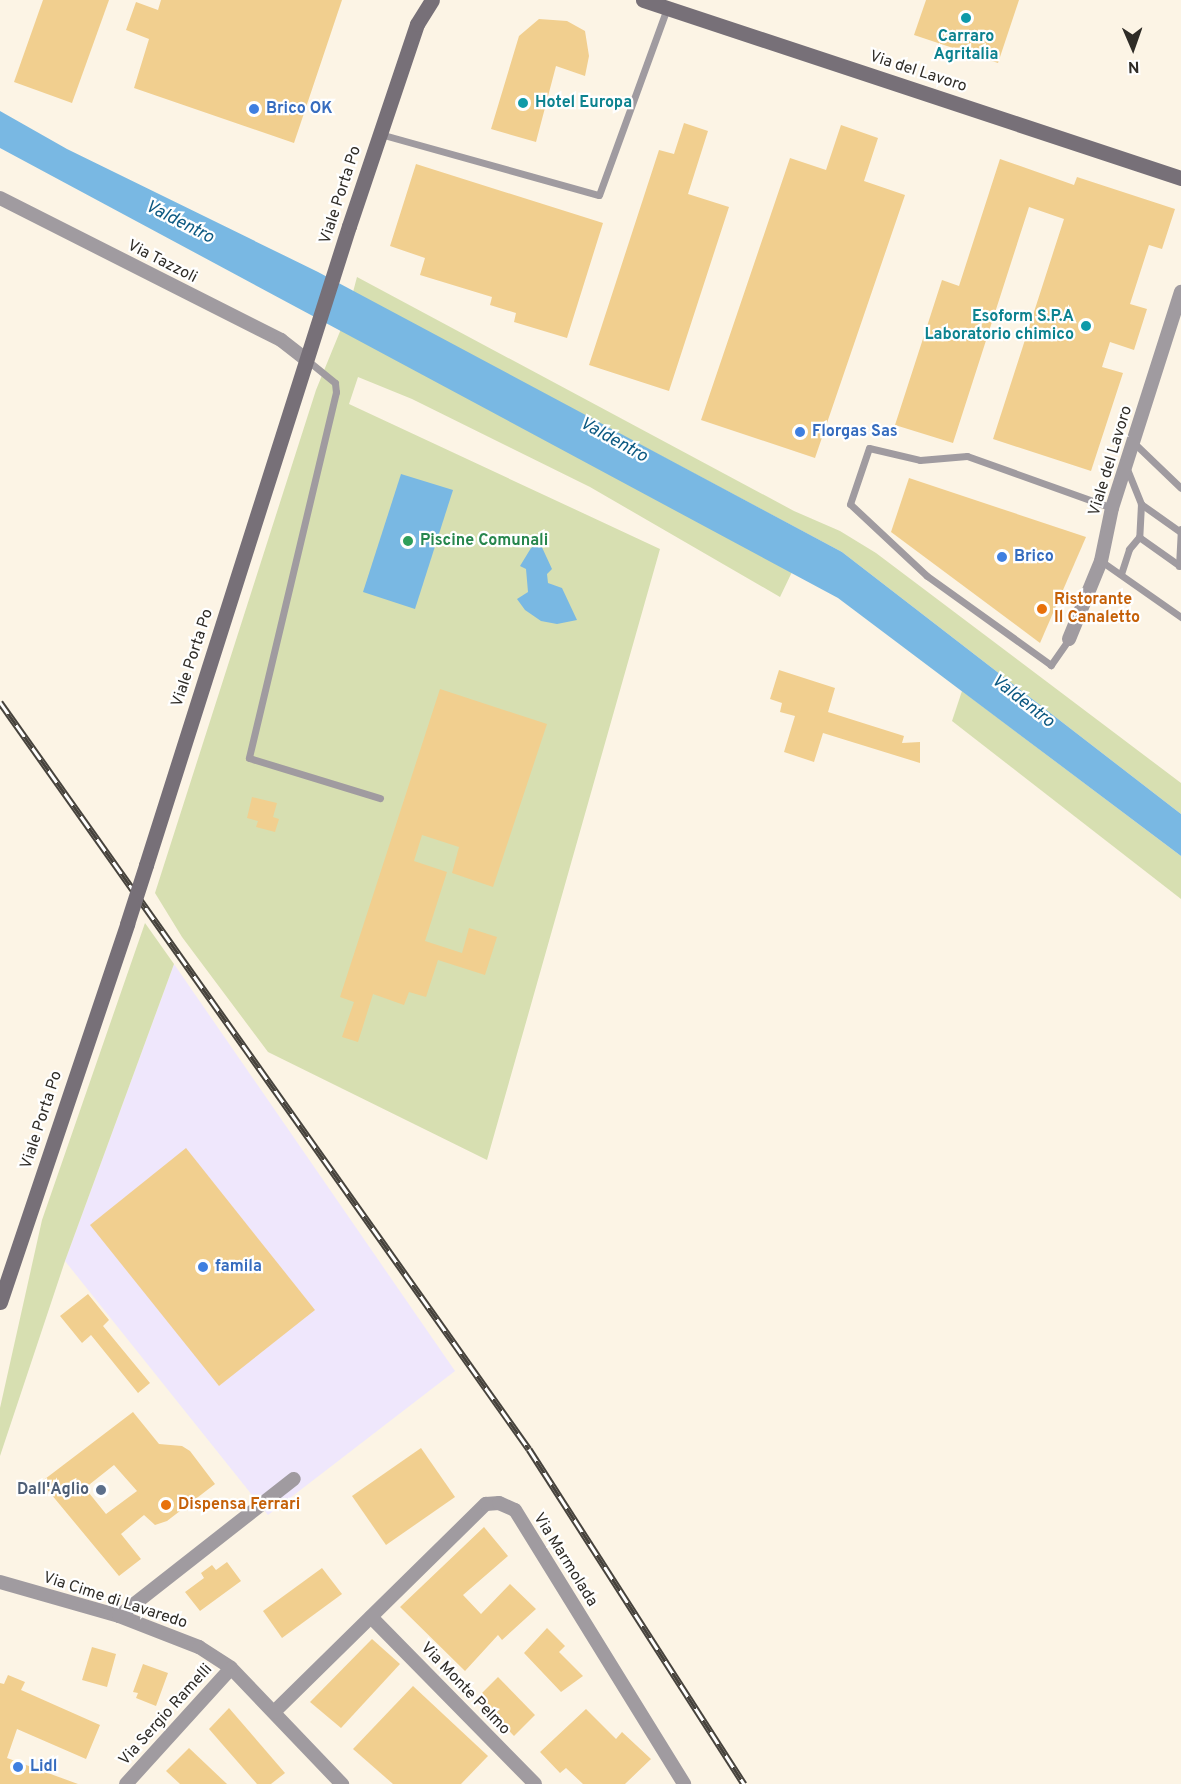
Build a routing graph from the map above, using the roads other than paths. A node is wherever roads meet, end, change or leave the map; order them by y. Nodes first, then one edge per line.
1 (417, 0) edge
2 (432, 0) edge
3 (643, 0) edge
4 (668, 8) junction
5 (417, 24) junction
6 (380, 134) junction
7 (1181, 178) edge
8 (0, 198) edge
9 (1181, 292) edge
10 (307, 360) junction
11 (1133, 442) junction
12 (1126, 465) junction
13 (1181, 488) edge
14 (1141, 504) junction
15 (1112, 508) junction
16 (1180, 530) edge
17 (1139, 537) junction
18 (1101, 561) junction
19 (1179, 566) edge
20 (1121, 574) junction
21 (1181, 617) edge
22 (1070, 639) joint
23 (380, 798) dead end
24 (0, 1302) edge
25 (294, 1479) dead end
26 (1, 1581) edge
27 (119, 1617) junction
28 (371, 1617) junction
29 (231, 1668) junction
30 (274, 1712) junction
31 (126, 1784) edge
32 (342, 1784) edge
33 (535, 1784) edge
34 (684, 1784) edge

1 - 5 main road, Viale Porta Po
2 - 5 main road, Viale Porta Po
3 - 4 main road, Via del Lavoro
4 - 6 lane
4 - 7 main road, Via del Lavoro
5 - 6 main road, Viale Porta Po
6 - 10 main road, Viale Porta Po
8 - 10 street, Via Tazzoli
9 - 11 street, Viale del Lavoro
10 - 23 lane
10 - 24 main road, Viale Porta Po, bridge
11 - 12 street, Viale del Lavoro
11 - 13 lane
12 - 14 lane
12 - 15 street, Viale del Lavoro
14 - 16 lane
14 - 17 lane
15 - 18 street, Viale del Lavoro
15 - 22 lane
16 - 19 lane
17 - 19 lane
17 - 20 lane
18 - 20 lane
18 - 22 street, Viale del Lavoro
20 - 21 lane
25 - 27 street
26 - 27 street, Via Cime di Lavaredo
27 - 29 street, Via Cime di Lavaredo
28 - 30 street, Via Marmolada
28 - 33 street, Via Monte Pelmo
28 - 34 street, Via Marmolada
29 - 30 street, Via Cime di Lavaredo
29 - 31 street, Via Sergio Ramelli
30 - 32 street, Via Cime di Lavaredo

